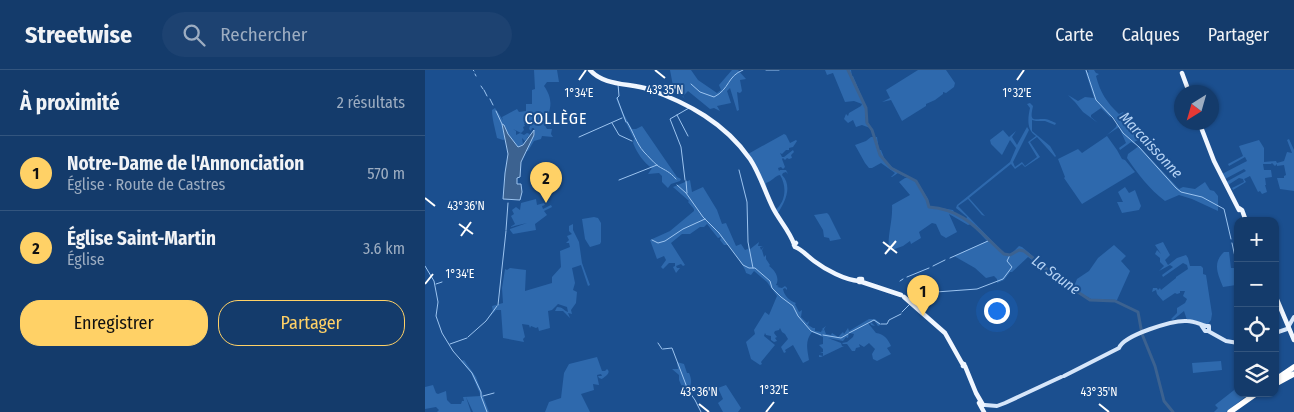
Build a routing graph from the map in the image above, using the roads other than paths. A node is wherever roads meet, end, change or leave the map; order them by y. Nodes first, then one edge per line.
1 (590, 70) edge
2 (1182, 71) edge
3 (1185, 85) edge
4 (1203, 130) edge
5 (1244, 217) edge
6 (1279, 305) edge
7 (1289, 324) edge
8 (1294, 342) edge
9 (1234, 343) edge
10 (1294, 367) edge
11 (1294, 373) edge
12 (1294, 378) edge
13 (1279, 380) edge
14 (1279, 381) edge
15 (1279, 382) edge
16 (1248, 397) edge
17 (1251, 397) edge
18 (984, 409) edge
19 (1229, 412) edge

1 - 18 main road
2 - 3 main road
4 - 5 main road
6 - 7 main road
7 - 8 main road
9 - 18 main road
10 - 13 highway
11 - 14 highway
12 - 15 highway
16 - 19 highway
17 - 19 highway

